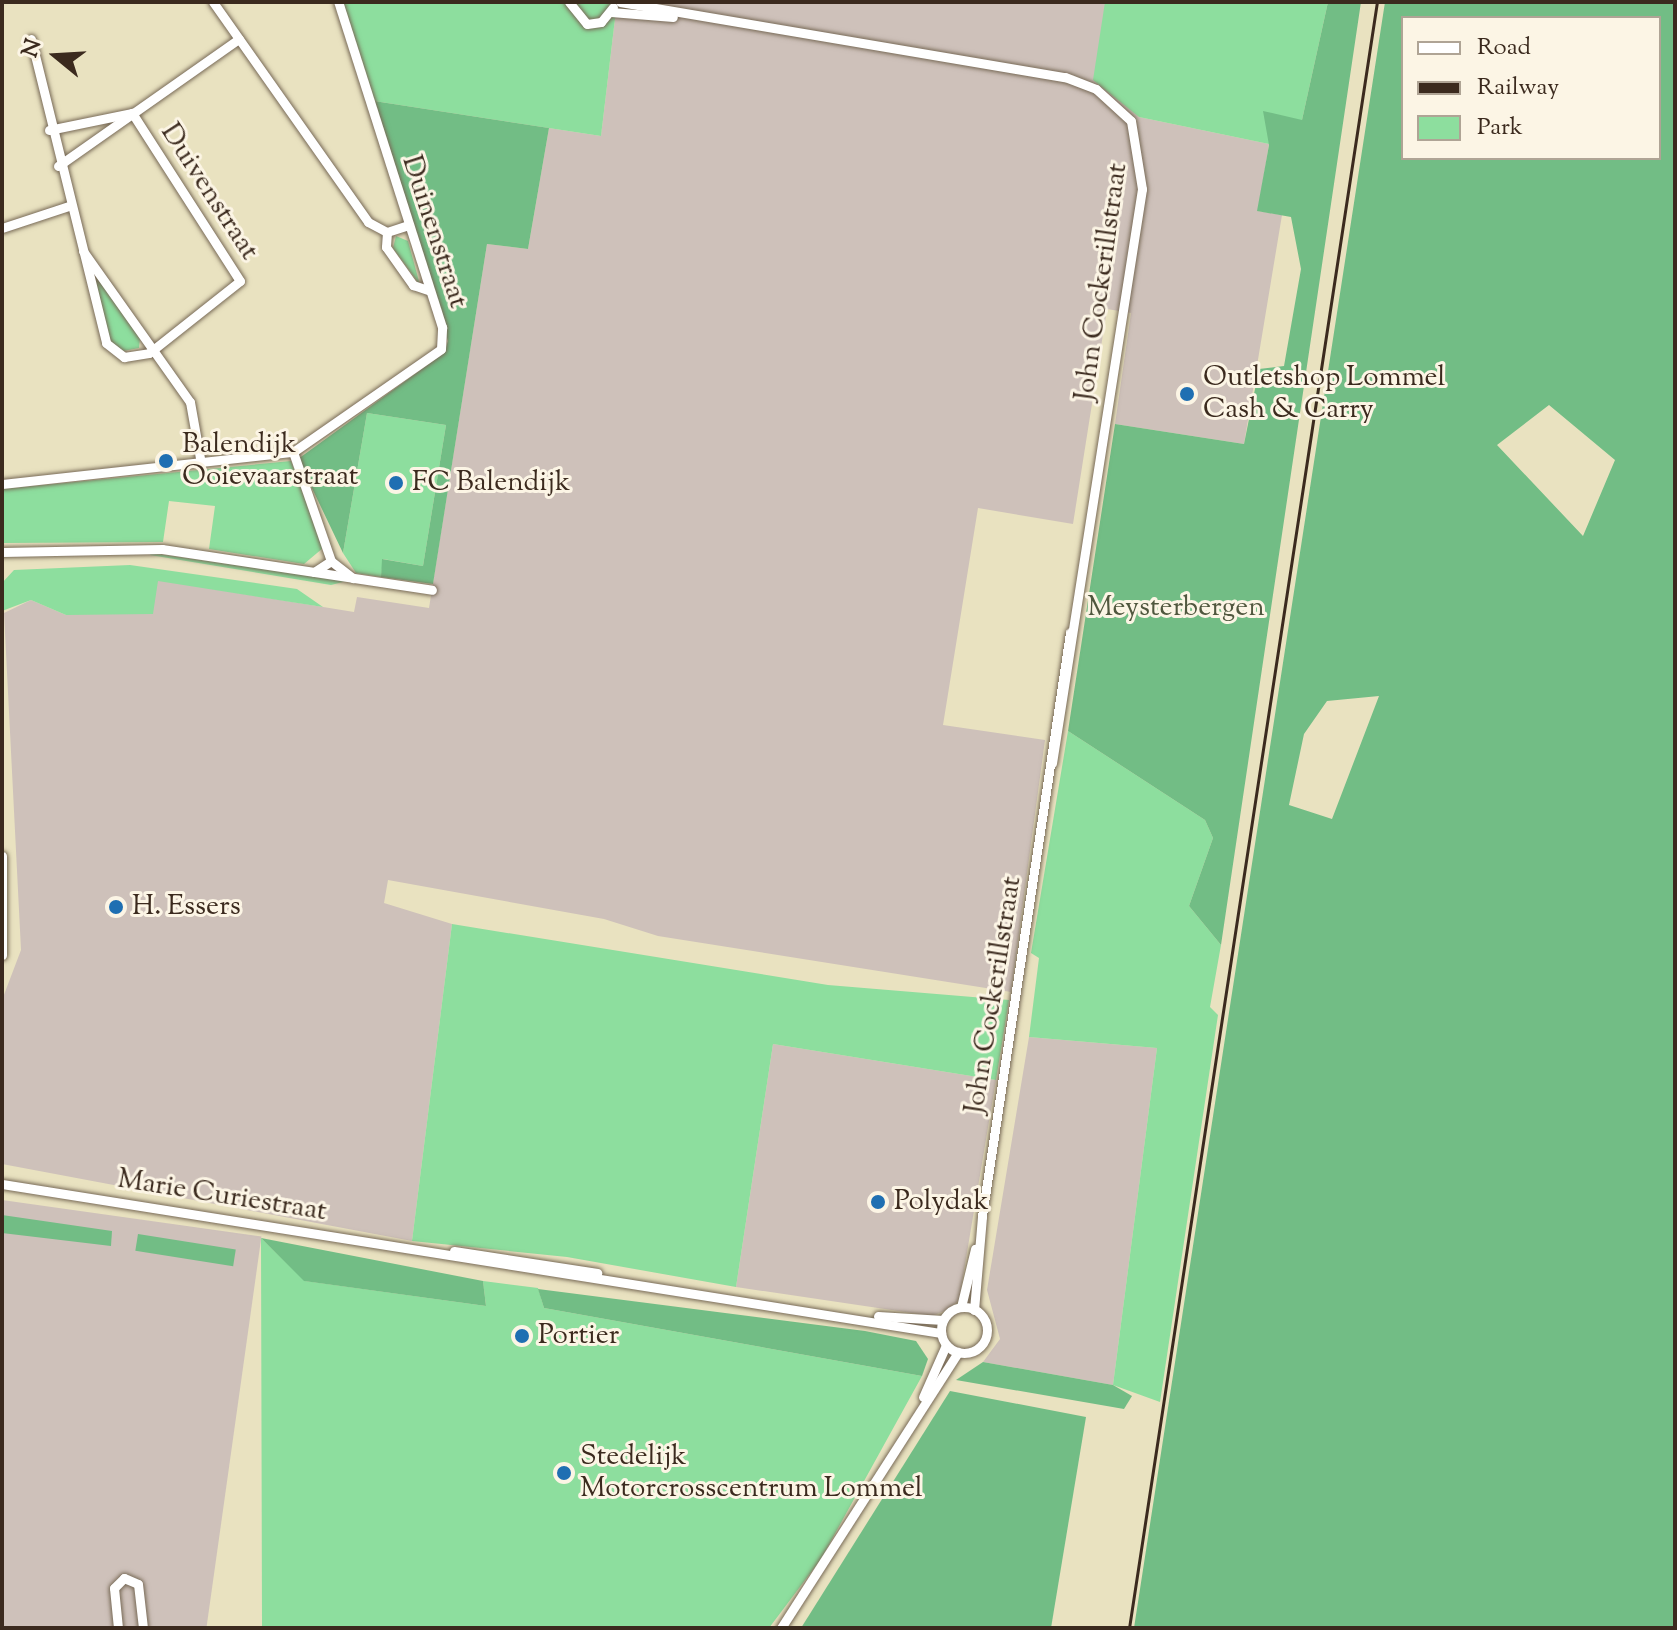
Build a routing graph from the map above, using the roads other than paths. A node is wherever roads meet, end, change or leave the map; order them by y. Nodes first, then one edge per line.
1 (213, 2) edge
2 (338, 2) edge
3 (569, 2) edge
4 (615, 5) edge
5 (31, 39) dead end
6 (239, 39) junction
7 (132, 113) junction
8 (49, 130) junction
9 (58, 166) junction
10 (69, 206) junction
11 (409, 225) junction
12 (2, 228) edge
13 (387, 232) junction
14 (79, 245) junction
15 (430, 291) junction
16 (154, 350) junction
17 (293, 452) junction
18 (201, 464) junction
19 (2, 484) edge
20 (2, 552) edge
21 (331, 561) junction
22 (314, 572) junction
23 (353, 578) junction
24 (432, 590) dead end
25 (2, 856) edge
26 (2, 955) edge
27 (2, 1184) edge
28 (979, 1234) junction
29 (961, 1307) junction
30 (974, 1310) junction
31 (863, 1316) junction
32 (943, 1320) junction
33 (941, 1333) junction
34 (946, 1345) junction
35 (958, 1352) junction
36 (913, 1419) junction
37 (118, 1628) edge
38 (143, 1628) edge
39 (781, 1628) edge

1 - 6 street
2 - 11 street, Duinenstraat
3 - 4 street, John Cockerillstraat
4 - 28 street, John Cockerillstraat
5 - 8 street
6 - 7 street
6 - 13 street
7 - 8 street
7 - 9 street
7 - 16 street, Duivenstraat
8 - 9 street
9 - 10 street
10 - 12 street
10 - 14 street
11 - 13 street
11 - 15 street, Duinenstraat
13 - 15 street
14 - 16 street
14 - 16 street
15 - 17 street, Duinenstraat
16 - 18 street
17 - 18 street, Duinenstraat
17 - 21 street
18 - 19 street, Duinenstraat
20 - 22 street
21 - 22 street
21 - 23 street
22 - 23 street
23 - 24 street
25 - 26 street
27 - 31 street, Marie Curiestraat
28 - 29 street, John Cockerillstraat
28 - 30 street, John Cockerillstraat
29 - 30 street
29 - 32 street
30 - 35 street
31 - 32 street
31 - 33 street
32 - 33 street
33 - 34 street
34 - 35 street
34 - 36 street
35 - 36 street
36 - 39 street
37 - 38 street

